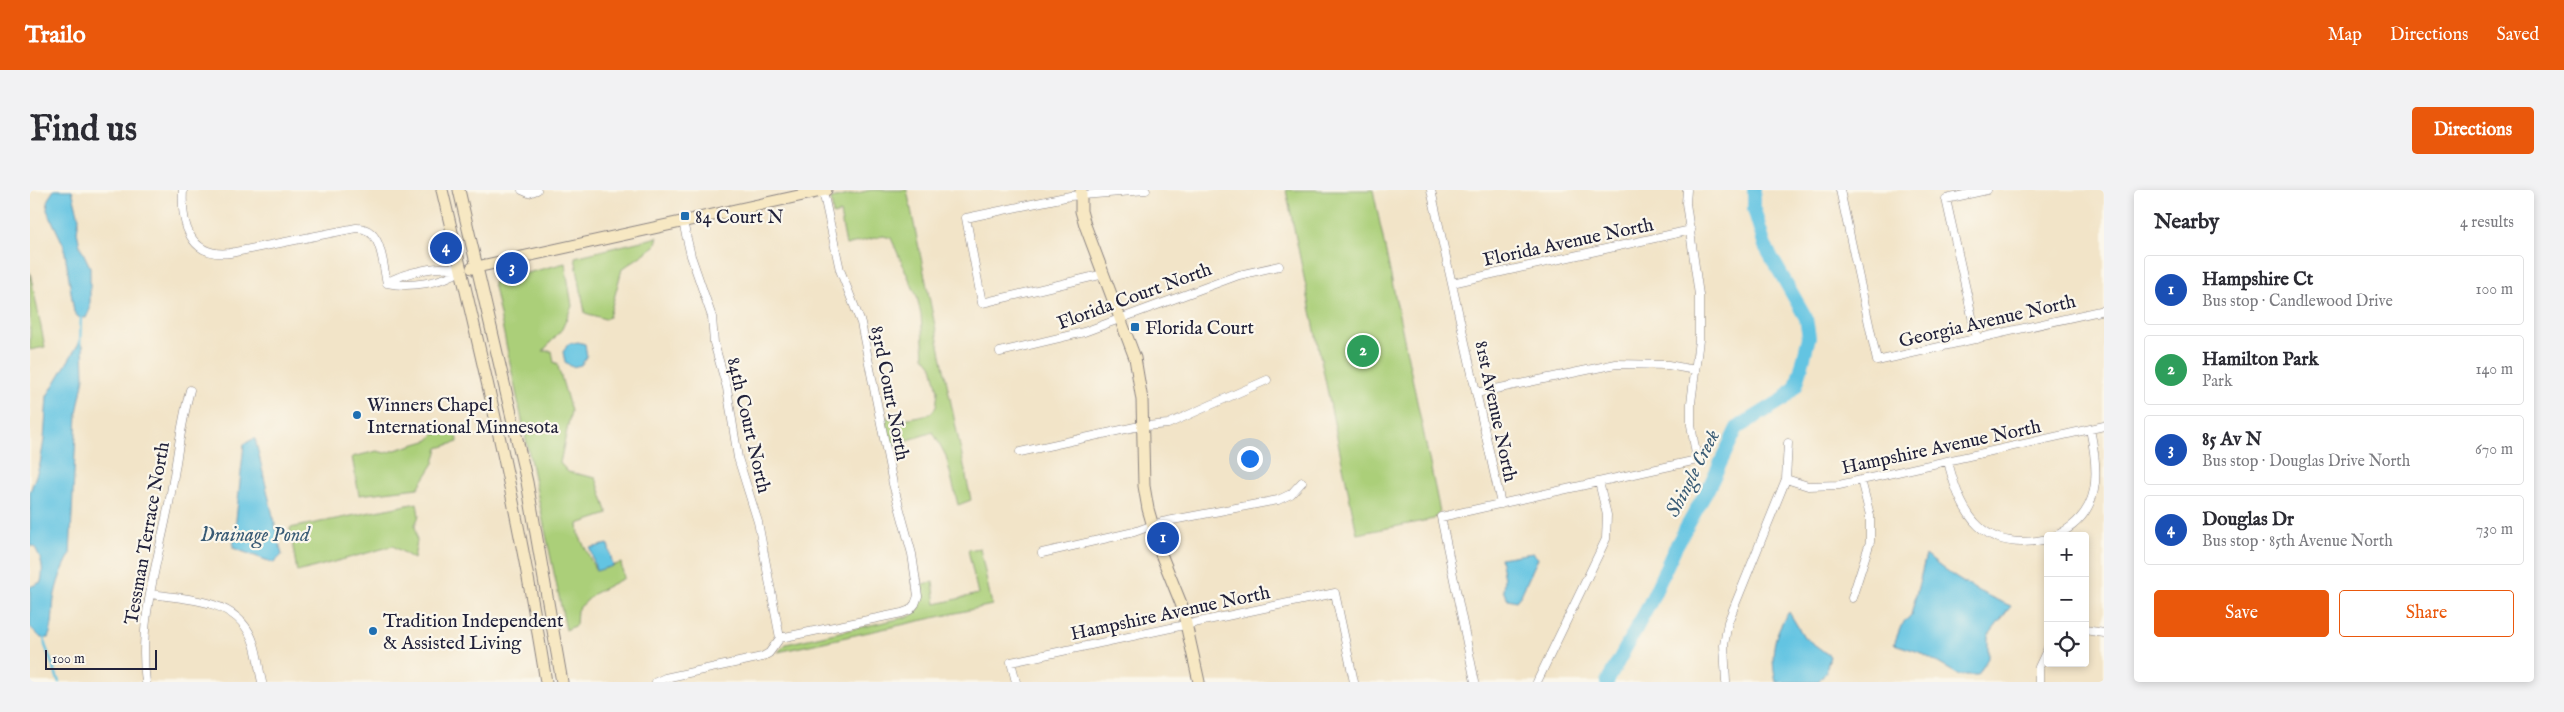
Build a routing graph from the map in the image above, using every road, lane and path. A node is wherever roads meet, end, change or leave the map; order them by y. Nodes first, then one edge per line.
1 (183, 190) edge
2 (442, 190) edge
3 (459, 190) edge
4 (522, 190) edge
5 (537, 190) edge
6 (825, 190) edge
7 (1146, 190) edge
8 (1431, 190) edge
9 (1687, 190) edge
10 (1840, 190) edge
11 (1987, 190) edge
12 (1080, 192) edge
13 (683, 222) junction
14 (1691, 230) junction
15 (1279, 266) dead end
16 (477, 267) junction
17 (461, 270) junction
18 (1104, 274) junction
19 (1452, 283) junction
20 (2104, 310) edge
21 (1122, 320) junction
22 (1977, 339) junction
23 (1000, 352) dead end
24 (1695, 370) junction
25 (1267, 380) dead end
26 (190, 390) dead end
27 (1476, 393) junction
28 (1144, 426) junction
29 (2104, 426) edge
30 (2090, 429) junction
31 (1788, 443) dead end
32 (1020, 452) dead end
33 (1948, 461) junction
34 (1786, 479) junction
35 (1861, 480) junction
36 (526, 482) junction
37 (1302, 482) dead end
38 (1600, 482) junction
39 (511, 486) junction
40 (1501, 504) junction
41 (1152, 526) junction
42 (2061, 532) edge
43 (2044, 539) edge
44 (1042, 553) dead end
45 (151, 594) junction
46 (1852, 598) dead end
47 (1186, 626) junction
48 (2089, 631) edge
49 (2104, 633) edge
50 (780, 638) junction
51 (2044, 656) edge
52 (146, 682) edge
53 (262, 682) edge
54 (546, 682) edge
55 (562, 682) edge
56 (656, 682) edge
57 (1016, 682) edge
58 (1199, 682) edge
59 (1354, 682) edge
60 (1475, 682) edge
61 (1537, 682) edge
62 (1726, 682) edge
63 (2039, 682) edge

1 - 17 street
2 - 17 main road
3 - 16 main road
4 - 5 street
6 - 13 main road
6 - 50 street, 83rd Court North
7 - 12 street
8 - 19 street, 81st Avenue North
9 - 14 street
10 - 22 street, Georgia Avenue North
11 - 22 street
12 - 18 main road
12 - 18 street
13 - 16 main road
13 - 50 street, 84th Court North
14 - 19 street, Florida Avenue North
14 - 24 street
15 - 21 street, Florida Court North
16 - 17 main road
16 - 36 main road
17 - 39 main road
18 - 21 main road
19 - 27 street, 81st Avenue North
20 - 22 street, Georgia Avenue North
21 - 23 street, Florida Court North
21 - 28 main road
24 - 27 street
24 - 38 street
25 - 28 street
26 - 45 street, Tessman Terrace North
27 - 40 street, 81st Avenue North
28 - 32 street
28 - 41 main road
29 - 30 street, Hampshire Avenue North
30 - 33 street, Hampshire Avenue North
30 - 42 street
31 - 34 street
33 - 35 street, Hampshire Avenue North
33 - 43 street
34 - 35 street, Hampshire Avenue North
34 - 62 street
35 - 46 street
36 - 39 main road
36 - 55 main road
37 - 41 street
38 - 40 street
38 - 61 street
39 - 54 main road
40 - 60 street, 81st Avenue North
41 - 44 street
41 - 47 main road
45 - 52 street, Tessman Terrace North
45 - 53 street
47 - 57 street, Hampshire Avenue North
47 - 58 main road
47 - 59 street, Hampshire Avenue North
48 - 49 street
50 - 56 street
51 - 63 street

